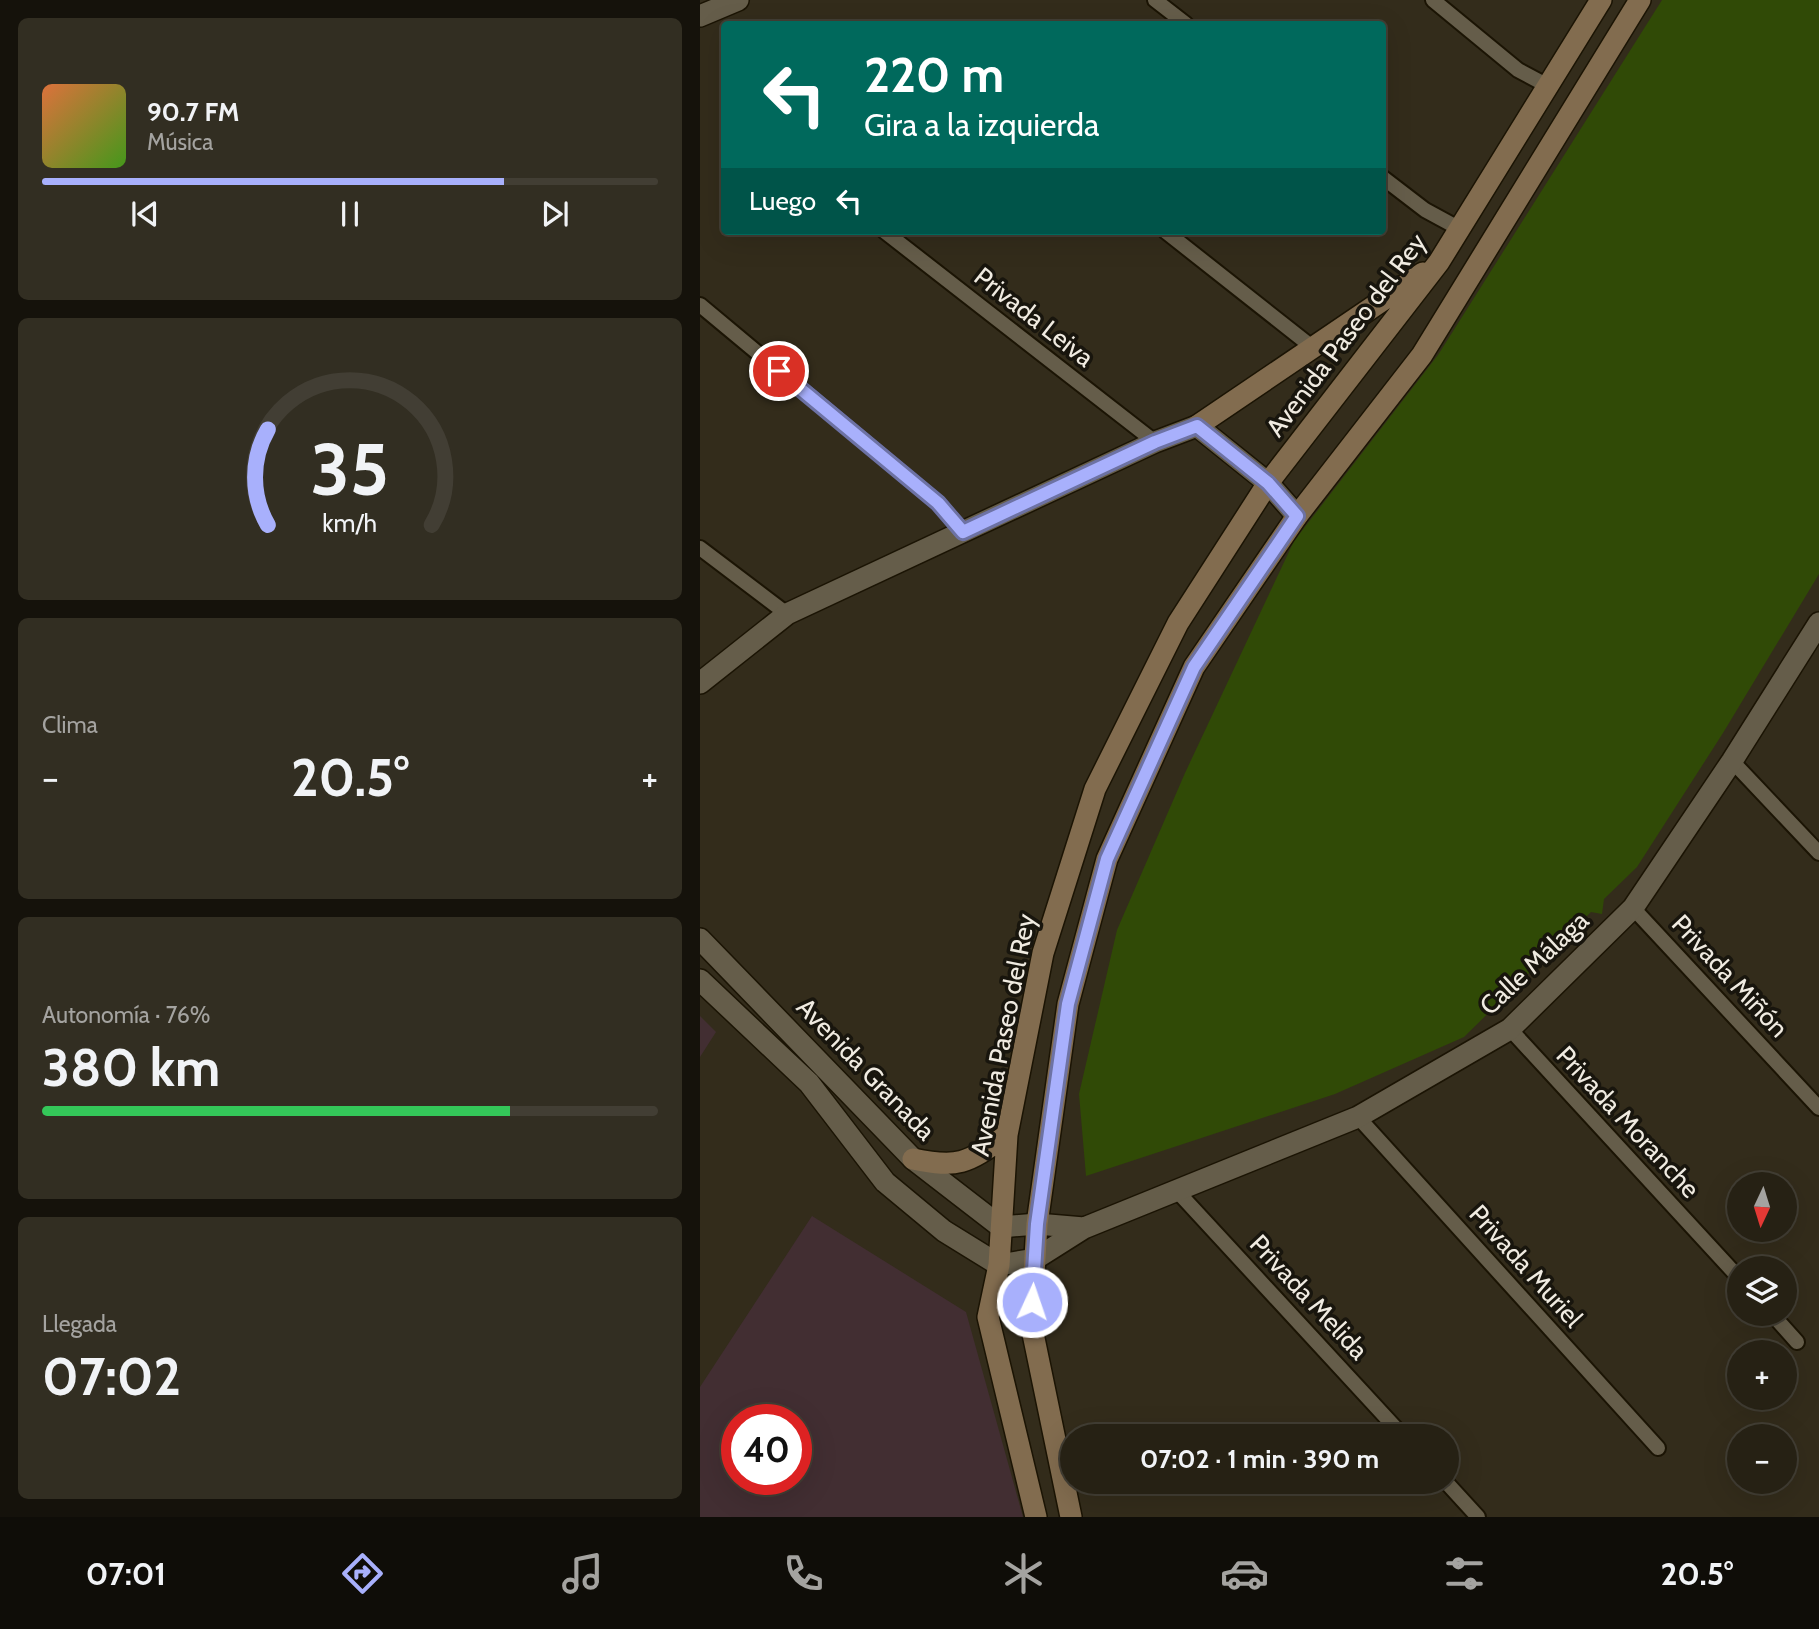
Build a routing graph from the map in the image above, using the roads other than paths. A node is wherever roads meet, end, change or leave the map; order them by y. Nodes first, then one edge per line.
1 (738, 0) edge
2 (1155, 0) edge
3 (1433, 0) edge
4 (1601, 0) edge
5 (1640, 0) edge
6 (700, 16) edge
7 (1182, 21) edge
8 (1548, 86) junction
9 (1386, 180) edge
10 (1460, 229) junction
11 (889, 235) edge
12 (1170, 235) edge
13 (1439, 262) junction
14 (700, 305) edge
15 (1312, 347) junction
16 (1197, 426) junction
17 (1155, 442) junction
18 (1268, 483) junction
19 (1297, 516) junction
20 (963, 532) junction
21 (700, 548) edge
22 (787, 614) junction
23 (1819, 622) edge
24 (700, 683) edge
25 (1732, 761) junction
26 (1819, 853) edge
27 (1633, 908) junction
28 (700, 939) edge
29 (700, 980) edge
30 (1510, 1029) junction
31 (1819, 1108) edge
32 (1358, 1117) junction
33 (1007, 1135) junction
34 (913, 1159) junction
35 (1177, 1191) junction
36 (1037, 1224) junction
37 (1001, 1227) junction
38 (1084, 1228) junction
39 (1035, 1259) junction
40 (999, 1265) junction
41 (1727, 1265) edge
42 (1783, 1326) edge
43 (1795, 1340) edge
44 (1392, 1424) edge
45 (1658, 1448) dead end
46 (1457, 1494) edge
47 (1036, 1517) edge
48 (1071, 1517) edge
49 (1478, 1517) edge

1 - 6 street
2 - 7 lane
3 - 8 lane
4 - 8 street, Avenida Paseo del Rey
5 - 19 street
8 - 10 street, Avenida Paseo del Rey
9 - 10 lane
10 - 13 street, Avenida Paseo del Rey
11 - 17 lane, Privada Leiva
12 - 15 lane
13 - 15 street
13 - 18 street, Avenida Paseo del Rey
14 - 20 lane
15 - 16 street
16 - 17 street
16 - 18 street
17 - 20 street
18 - 19 street
18 - 33 street, Avenida Paseo del Rey
19 - 36 street
20 - 22 street
21 - 22 lane
22 - 24 street
23 - 25 street, Calle Málaga
25 - 26 lane
25 - 27 street, Calle Málaga
27 - 30 street, Calle Málaga
27 - 31 lane, Privada Miñón
28 - 34 street, Avenida Granada
29 - 40 street
30 - 32 street, Calle Málaga
30 - 41 lane, Privada Moranche
32 - 35 street, Calle Málaga
32 - 45 lane, Privada Muriel
33 - 34 street
33 - 37 street, Avenida Paseo del Rey
34 - 37 street, Avenida Granada
35 - 38 street, Calle Málaga
35 - 44 lane, Privada Melida
36 - 37 street, Calle Málaga
36 - 38 street, Calle Málaga
36 - 39 street
37 - 40 street, Avenida Paseo del Rey
38 - 39 street, Calle Málaga
39 - 40 street
39 - 48 street
40 - 47 street, Avenida Paseo del Rey
42 - 43 lane
46 - 49 lane

